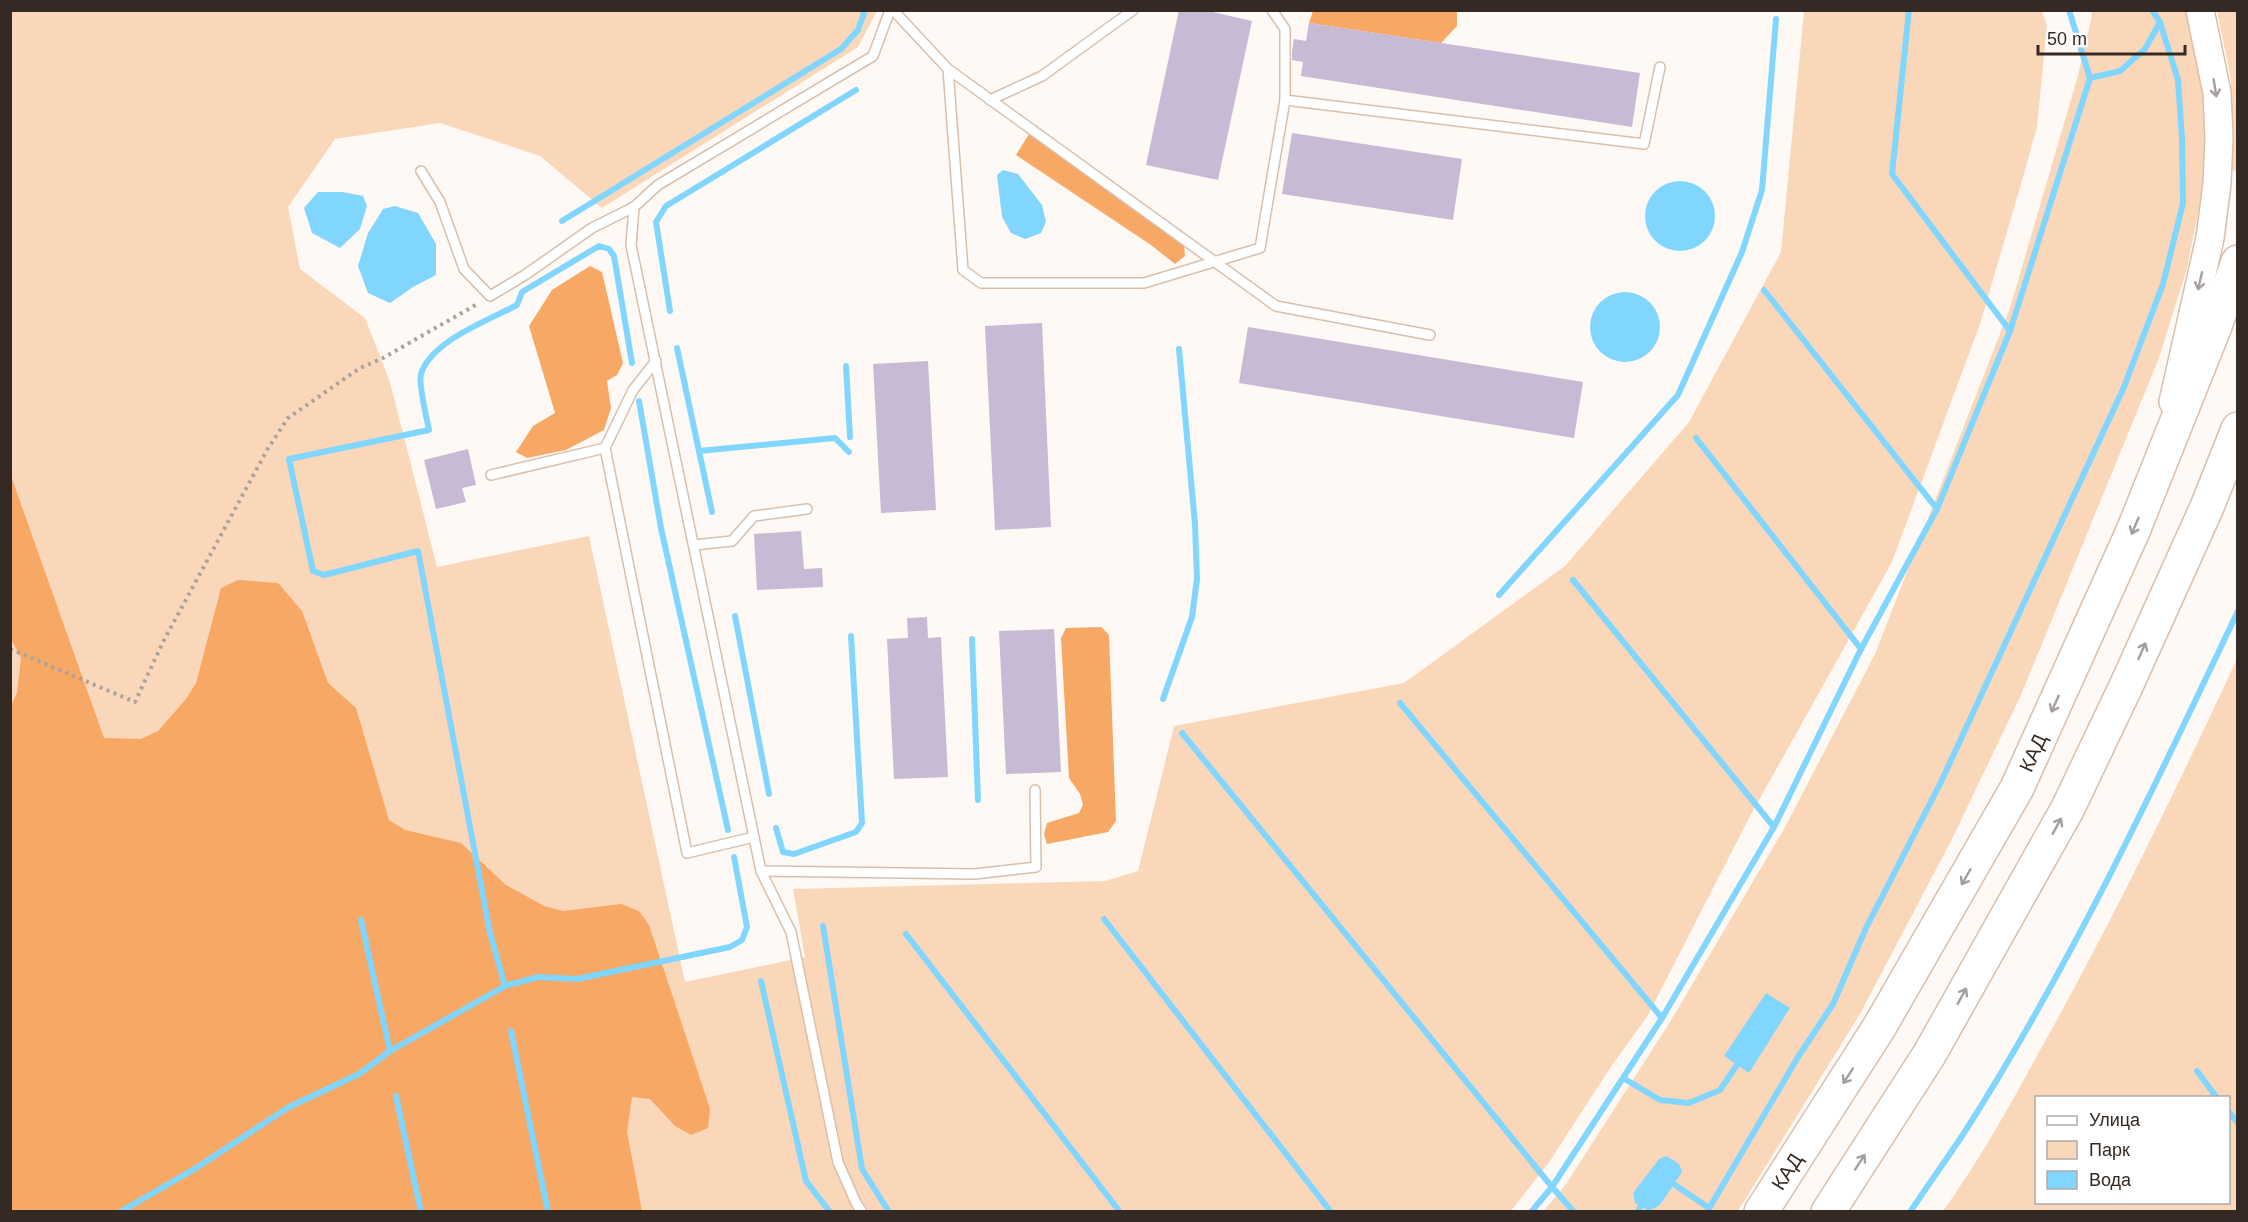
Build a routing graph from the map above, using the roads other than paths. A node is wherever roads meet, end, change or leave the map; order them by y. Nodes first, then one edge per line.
1 (892, 10) edge
2 (1133, 10) edge
3 (1272, 10) edge
4 (2200, 10) edge
5 (1660, 67) dead end
6 (948, 69) junction
7 (990, 100) junction
8 (1285, 100) junction
9 (421, 171) dead end
10 (634, 207) junction
11 (1216, 262) junction
12 (2238, 262) edge
13 (1430, 335) dead end
14 (656, 362) junction
15 (2238, 429) edge
16 (605, 448) junction
17 (2238, 467) edge
18 (2158, 472) junction
19 (491, 476) dead end
20 (2207, 507) junction
21 (807, 509) dead end
22 (694, 545) junction
23 (1035, 790) dead end
24 (754, 837) junction
25 (761, 871) junction
26 (862, 1212) edge
27 (1761, 1212) edge
28 (1828, 1212) edge

1 - 6 lane
1 - 10 lane
2 - 7 lane
3 - 8 lane
4 -> 18 main road
5 - 8 lane
6 - 7 lane
6 - 11 lane
7 - 11 lane
8 - 11 lane
9 - 10 lane
10 - 14 lane
11 - 13 lane
12 - 18 highway, КАД
14 - 16 lane
14 - 22 lane
15 - 20 highway
16 - 19 lane
16 - 24 lane
17 - 20 main road
18 -> 27 highway, КАД
28 -> 20 highway
21 - 22 lane
22 - 24 lane
23 - 25 lane
24 - 25 lane
25 - 26 lane

